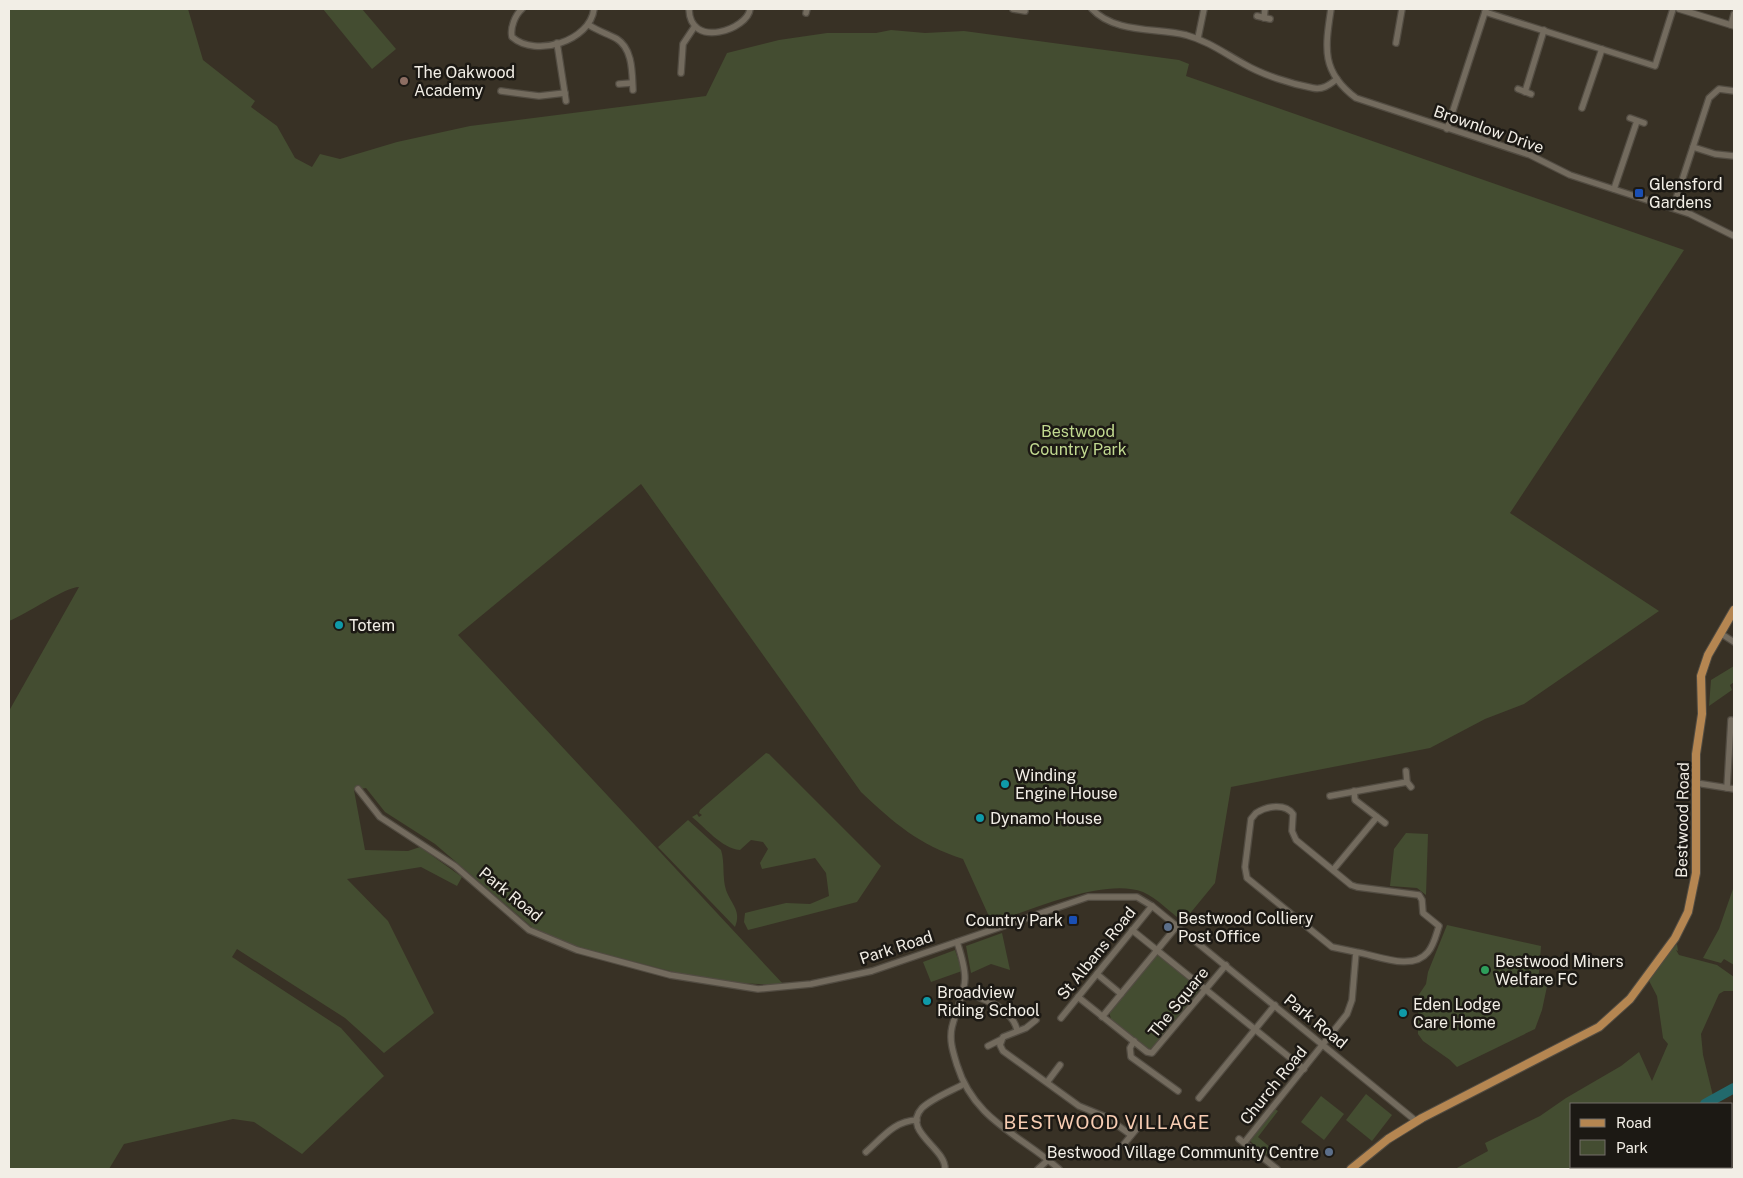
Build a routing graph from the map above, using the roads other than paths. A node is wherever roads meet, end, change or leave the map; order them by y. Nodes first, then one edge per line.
1 (522, 9) edge
2 (594, 9) edge
3 (689, 9) edge
4 (750, 9) edge
5 (1016, 9) edge
6 (1092, 9) edge
7 (1204, 9) edge
8 (1266, 9) edge
9 (1331, 9) edge
10 (1402, 9) edge
11 (1673, 9) edge
12 (1679, 9) edge
13 (1025, 11) dead end
14 (1485, 11) edge
15 (1734, 14) edge
16 (1257, 16) dead end
17 (746, 19) junction
18 (752, 24) dead end
19 (589, 25) junction
20 (1733, 25) edge
21 (695, 26) junction
22 (1544, 30) junction
23 (1198, 38) junction
24 (557, 43) junction
25 (1396, 44) dead end
26 (1602, 49) junction
27 (689, 66) dead end
28 (1655, 66) junction
29 (1662, 68) dead end
30 (1336, 79) junction
31 (632, 83) junction
32 (618, 84) dead end
33 (1518, 89) dead end
34 (633, 90) dead end
35 (501, 91) dead end
36 (1734, 91) edge
37 (508, 92) junction
38 (1524, 92) junction
39 (565, 94) junction
40 (1531, 94) dead end
41 (507, 99) dead end
42 (566, 101) dead end
43 (1582, 108) dead end
44 (1630, 118) dead end
45 (1637, 121) junction
46 (1644, 123) dead end
47 (1446, 129) junction
48 (1693, 147) junction
49 (1734, 156) edge
50 (1614, 189) junction
51 (1674, 208) junction
52 (1734, 236) edge
53 (1734, 610) edge
54 (1720, 633) junction
55 (1734, 642) edge
56 (1731, 721) edge
57 (1406, 770) dead end
58 (1696, 783) junction
59 (1727, 788) junction
60 (358, 789) dead end
61 (1734, 789) edge
62 (1354, 791) junction
63 (1330, 796) dead end
64 (1377, 817) junction
65 (1385, 823) dead end
66 (1333, 870) junction
67 (1152, 906) junction
68 (1177, 926) junction
69 (1132, 930) junction
70 (957, 942) junction
71 (1157, 950) junction
72 (1356, 952) junction
73 (1226, 965) junction
74 (1097, 974) junction
75 (1206, 990) junction
76 (965, 992) junction
77 (988, 994) dead end
78 (1121, 994) junction
79 (1078, 998) junction
80 (985, 1000) junction
81 (1274, 1005) junction
82 (1102, 1017) junction
83 (1061, 1018) dead end
84 (1036, 1020) dead end
85 (1255, 1029) junction
86 (1017, 1030) junction
87 (1000, 1040) junction
88 (1134, 1041) junction
89 (1323, 1045) junction
90 (988, 1046) dead end
91 (1060, 1065) dead end
92 (1304, 1069) junction
93 (1048, 1081) junction
94 (964, 1084) junction
95 (1168, 1084) junction
96 (1164, 1089) dead end
97 (1178, 1091) dead end
98 (1199, 1098) dead end
99 (917, 1120) junction
100 (1416, 1121) junction
101 (1139, 1126) dead end
102 (1131, 1135) junction
103 (1124, 1144) dead end
104 (866, 1152) dead end
105 (1048, 1160) junction
106 (945, 1169) edge
107 (1038, 1169) edge
108 (1059, 1169) edge
109 (1277, 1169) edge
110 (1351, 1169) edge

1 - 24 street
2 - 19 street
3 - 21 street
4 - 17 street
5 - 13 street
6 - 23 street
7 - 23 street
8 - 16 street
9 - 30 street, Brownlow Drive
10 - 25 street
11 - 28 street
12 - 20 street
14 - 22 street
14 - 47 street
15 - 20 street
17 - 18 street
17 - 21 street
19 - 24 street
19 - 31 street
21 - 27 street
22 - 26 street
22 - 38 street
23 - 30 street
24 - 39 street
26 - 28 street
26 - 43 street
28 - 29 street
30 - 47 street, Brownlow Drive
31 - 32 street
31 - 34 street
33 - 38 street
35 - 37 street
36 - 48 street
37 - 39 street
37 - 41 street
38 - 40 street
39 - 42 street
44 - 45 street
45 - 46 street
45 - 50 street
47 - 50 street, Brownlow Drive
48 - 49 street
48 - 51 street
50 - 51 street, Brownlow Drive
51 - 52 street, Brownlow Drive
53 - 54 main road, Bestwood Road
54 - 55 street
54 - 58 main road, Bestwood Road
56 - 59 street
57 - 62 street
58 - 59 street
58 - 100 main road, Bestwood Road
59 - 61 street
60 - 70 street, Park Road
62 - 63 street
62 - 64 street
64 - 65 street
64 - 66 street
66 - 72 street
66 - 72 street
67 - 68 street, Park Road
67 - 69 street, St Albans Road
67 - 70 street, Park Road
68 - 71 street
68 - 73 street, Park Road
69 - 71 street
69 - 74 street, St Albans Road
70 - 76 street
71 - 75 street
71 - 78 street
72 - 89 street, Church Road
73 - 75 street, The Square
73 - 81 street, Park Road
74 - 78 street
74 - 79 street, St Albans Road
75 - 85 street
75 - 88 street, The Square
76 - 80 street
76 - 94 street
77 - 80 street
78 - 82 street
79 - 82 street, The Square
79 - 83 street, St Albans Road
80 - 86 street
81 - 85 street
81 - 89 street, Park Road
82 - 88 street, The Square
84 - 86 street
85 - 92 street
85 - 98 street
86 - 87 street
87 - 90 street
87 - 93 street
88 - 95 street
89 - 92 street, Church Road
89 - 100 street, Park Road
91 - 93 street
92 - 109 street, Church Road
93 - 102 street
94 - 99 street
94 - 105 street
95 - 96 street
95 - 97 street
99 - 104 street
99 - 106 street
100 - 110 main road, Bestwood Road
101 - 102 street
102 - 103 street
105 - 107 street
105 - 108 street

